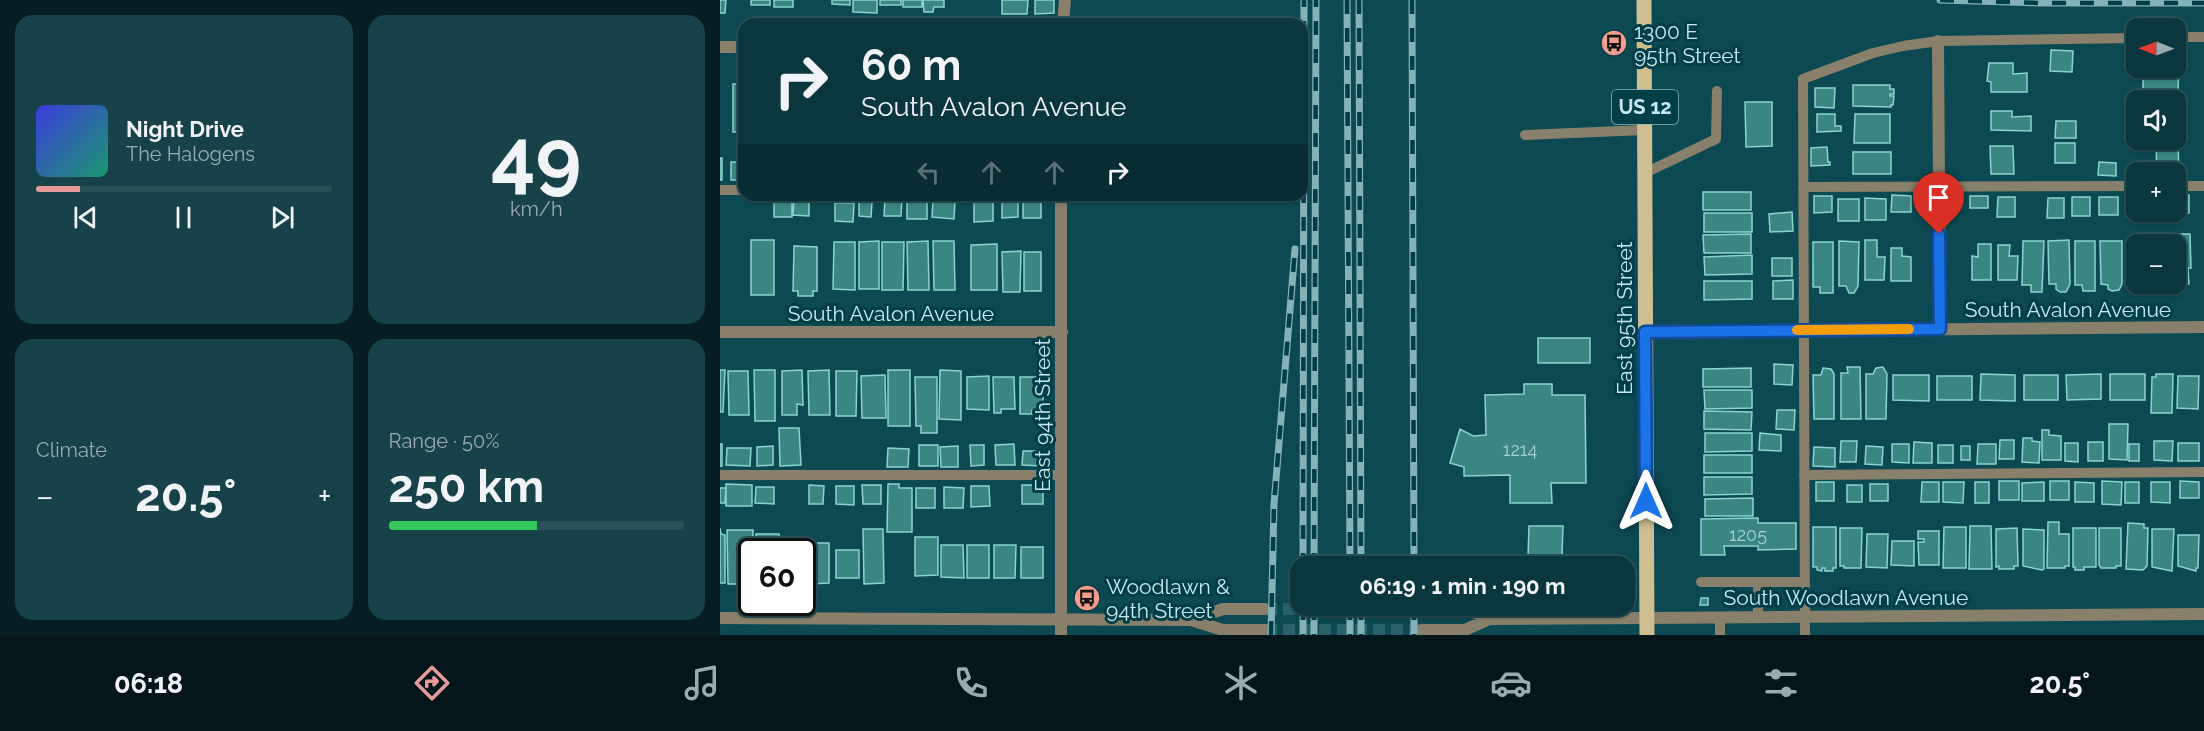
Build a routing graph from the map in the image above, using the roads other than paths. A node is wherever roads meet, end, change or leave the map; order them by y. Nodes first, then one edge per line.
1 (1065, 0) edge
2 (1644, 0) edge
3 (1064, 18) edge
4 (2186, 37) edge
5 (2204, 37) edge
6 (2126, 38) edge
7 (1938, 41) junction
8 (720, 47) edge
9 (738, 47) edge
10 (1717, 91) dead end
11 (1645, 130) junction
12 (1525, 135) dead end
13 (1645, 173) junction
14 (1939, 186) junction
15 (2126, 186) edge
16 (2186, 186) edge
17 (2204, 186) edge
18 (1803, 187) junction
19 (720, 190) edge
20 (738, 190) edge
21 (1061, 201) edge
22 (2204, 327) edge
23 (1940, 329) junction
24 (1803, 330) junction
25 (720, 332) edge
26 (1062, 332) junction
27 (1645, 332) junction
28 (2204, 472) edge
29 (720, 475) edge
30 (1061, 475) junction
31 (1804, 475) junction
32 (1701, 582) dead end
33 (1758, 582) junction
34 (1805, 582) junction
35 (1265, 609) tunnel mouth
36 (2204, 614) edge
37 (1482, 616) edge
38 (1720, 617) junction
39 (1758, 617) junction
40 (1805, 617) junction
41 (720, 618) edge
42 (1647, 618) junction
43 (1489, 619) junction
44 (1061, 620) junction
45 (1191, 620) junction
46 (1265, 630) dead end
47 (1422, 630) dead end
48 (1061, 635) edge
49 (1647, 635) edge
50 (1720, 635) edge
51 (1805, 635) edge

1 - 3 street
2 - 11 main road, East 95th Street / US 12
4 - 5 lane
6 - 7 lane
7 - 14 street
7 - 18 lane
8 - 9 street
10 - 13 lane
11 - 12 lane
11 - 13 main road, East 95th Street / US 12
13 - 27 main road, East 95th Street / US 12
14 - 15 lane
14 - 18 lane
14 - 23 street
16 - 17 lane
18 - 24 lane
19 - 20 lane
21 - 26 street, East 94th Street
22 - 23 street, South Avalon Avenue
23 - 24 street, South Avalon Avenue
24 - 27 street, South Avalon Avenue
24 - 31 lane
25 - 26 street, South Avalon Avenue
26 - 30 street, East 94th Street
27 - 42 main road, East 95th Street / US 12
28 - 31 lane
29 - 30 lane
30 - 44 street, East 94th Street
31 - 34 lane
32 - 33 lane
33 - 34 lane
33 - 39 lane
34 - 40 lane
35 - 45 street
36 - 40 street, South Woodlawn Avenue
37 - 43 street, South Woodlawn Avenue
38 - 39 street, South Woodlawn Avenue
38 - 42 street, South Woodlawn Avenue
38 - 50 lane
39 - 40 street, South Woodlawn Avenue
40 - 51 lane
41 - 44 street
42 - 43 street, South Woodlawn Avenue
42 - 49 main road, East 95th Street / US 12
43 - 47 street, South Woodlawn Avenue
44 - 45 street
44 - 48 street, East 94th Street
45 - 46 street

